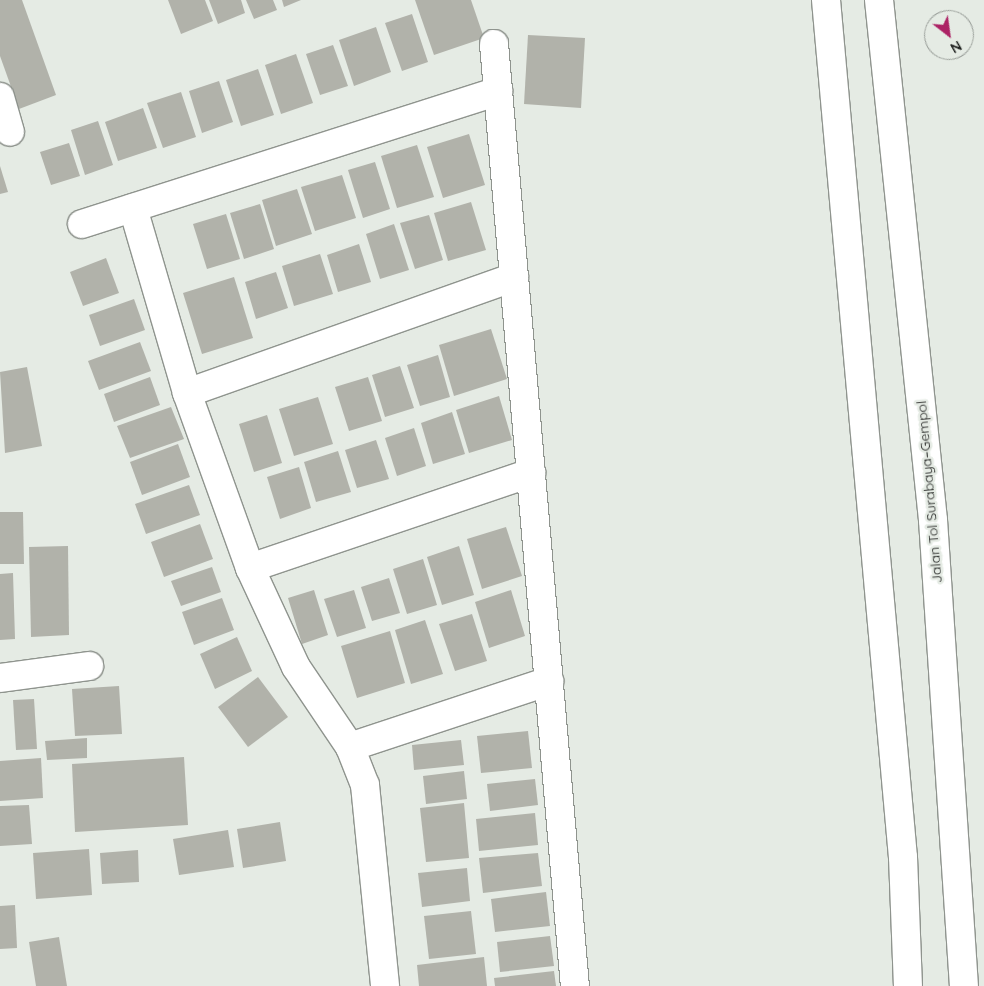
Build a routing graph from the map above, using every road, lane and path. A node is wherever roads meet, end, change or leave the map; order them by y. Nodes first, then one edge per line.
1 (826, 0) edge
2 (879, 0) edge
3 (494, 44) dead end
4 (498, 90) junction
5 (0, 97) edge
6 (10, 132) dead end
7 (134, 208) junction
8 (82, 224) dead end
9 (514, 276) junction
10 (187, 392) junction
11 (531, 474) junction
12 (250, 568) junction
13 (89, 666) dead end
14 (0, 678) edge
15 (549, 681) junction
16 (350, 747) junction
17 (385, 986) edge
18 (575, 986) edge
19 (908, 986) edge
20 (964, 986) edge

1 - 19 main road
2 - 20 main road, Jalan Tol Surabaya–Gempol
3 - 4 main road
4 - 7 main road
4 - 9 main road
5 - 6 main road
7 - 8 main road
7 - 10 main road
9 - 10 main road
9 - 11 main road
10 - 12 main road
11 - 12 main road
11 - 15 main road
12 - 16 main road
13 - 14 main road
15 - 16 main road
15 - 18 main road
16 - 17 main road

